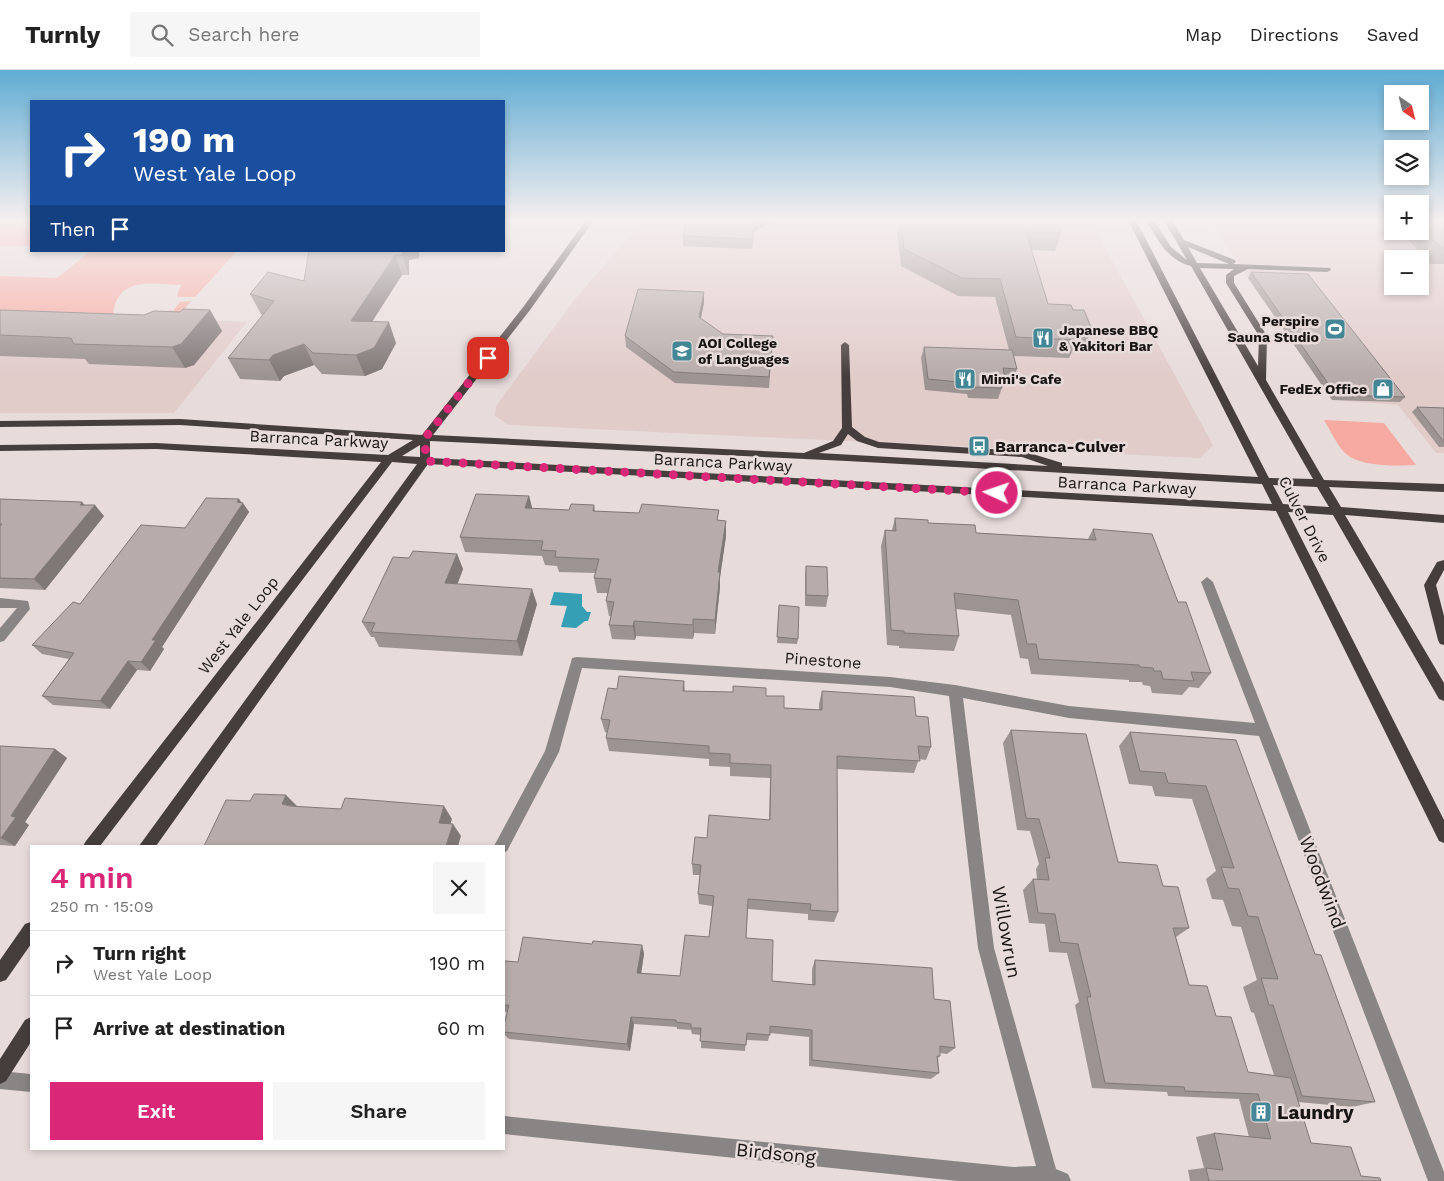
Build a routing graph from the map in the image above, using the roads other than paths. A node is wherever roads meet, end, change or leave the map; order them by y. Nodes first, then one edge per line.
1 (553, 272) edge
2 (1158, 272) edge
3 (1200, 272) edge
4 (1234, 272) edge
5 (845, 345) dead end
6 (1262, 378) junction
7 (0, 424) edge
8 (847, 428) junction
9 (425, 438) junction
10 (0, 448) edge
11 (799, 456) junction
12 (389, 459) junction
13 (426, 461) junction
14 (1077, 470) junction
15 (1265, 481) junction
16 (1322, 483) junction
17 (1444, 488) edge
18 (1282, 510) junction
19 (1338, 511) junction
20 (1444, 520) edge
21 (1444, 564) edge
22 (1207, 582) dead end
23 (0, 602) edge
24 (0, 637) edge
25 (1444, 640) edge
26 (955, 691) junction
27 (1444, 695) edge
28 (1264, 730) junction
29 (1444, 836) edge
30 (92, 845) edge
31 (148, 845) edge
32 (503, 845) edge
33 (30, 931) edge
34 (0, 974) edge
35 (30, 1028) edge
36 (0, 1075) edge
37 (0, 1080) edge
38 (30, 1083) edge
39 (505, 1125) edge
40 (1054, 1178) edge
41 (1438, 1181) edge

1 - 9 main road, West Yale Loop
2 - 15 main road, Culver Drive
3 - 6 main road, Culver Drive
4 - 6 main road
5 - 8 main road
6 - 16 main road, Culver Drive
7 - 9 main road, Barranca Parkway
8 - 11 main road
8 - 14 main road
9 - 11 main road, Barranca Parkway
9 - 12 main road, West Yale Loop
9 - 13 main road
10 - 12 main road, Barranca Parkway
11 - 14 main road, Barranca Parkway
12 - 13 main road, Barranca Parkway
12 - 30 main road, West Yale Loop
13 - 18 main road, Barranca Parkway
13 - 31 main road
14 - 15 main road, Barranca Parkway
15 - 16 main road, Barranca Parkway
15 - 18 main road, Culver Drive
16 - 17 main road, Barranca Parkway
16 - 19 main road, Culver Drive
18 - 19 main road, Barranca Parkway
18 - 29 main road, Culver Drive
19 - 20 main road, Barranca Parkway
19 - 27 main road, Culver Drive
21 - 25 main road
22 - 28 street, Woodwind
23 - 24 street
26 - 28 street, Pinestone
26 - 32 street, Pinestone
26 - 40 street, Willowrun
28 - 41 street, Woodwind
33 - 34 main road
35 - 36 main road
37 - 38 street
39 - 40 street, Birdsong

